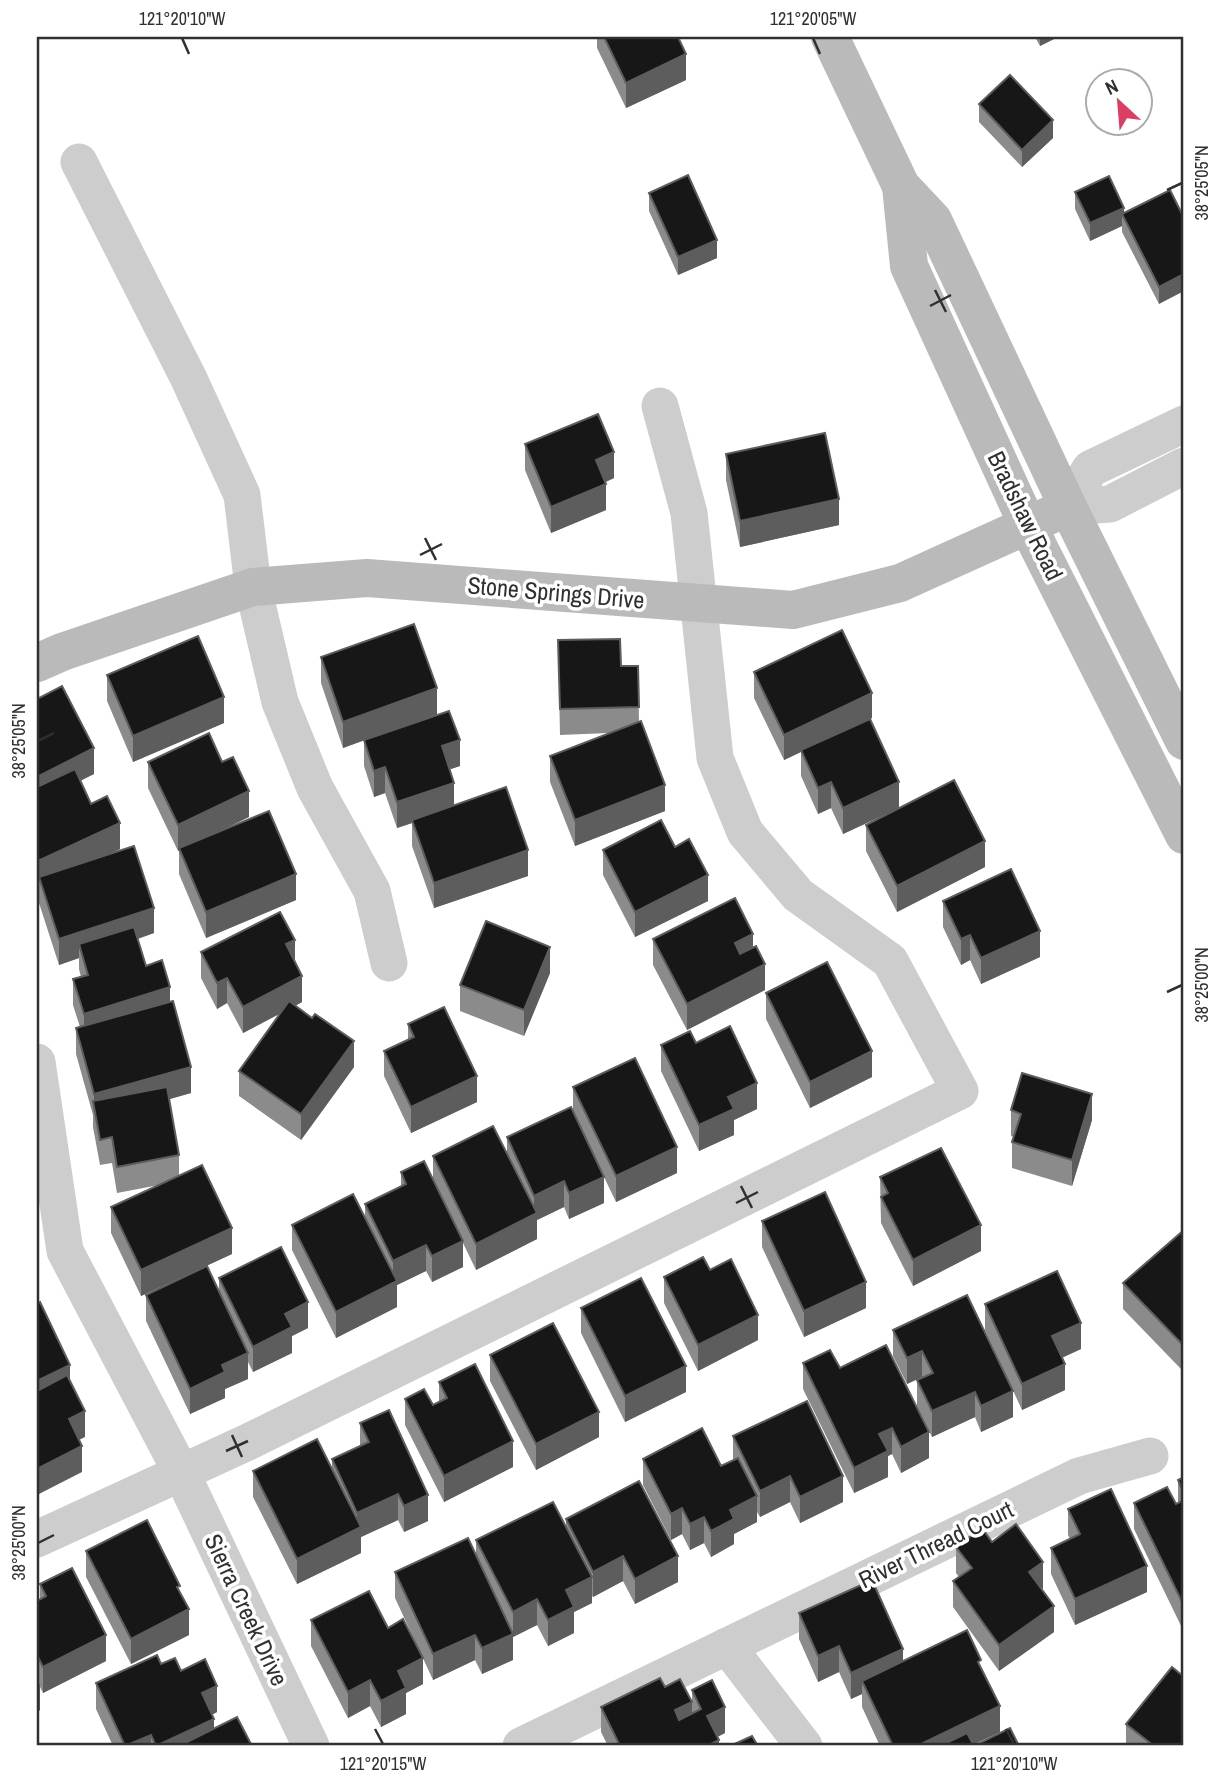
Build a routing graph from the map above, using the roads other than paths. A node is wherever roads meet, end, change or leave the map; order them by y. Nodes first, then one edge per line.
1 (830, 37) edge
2 (79, 162) dead end
3 (901, 186) junction
4 (660, 406) dead end
5 (1184, 424) edge
6 (1184, 466) edge
7 (1068, 507) junction
8 (1028, 526) junction
9 (253, 587) junction
10 (697, 604) junction
11 (37, 663) edge
12 (1184, 741) edge
13 (1184, 835) edge
14 (389, 963) dead end
15 (37, 1062) edge
16 (1150, 1456) dead end
17 (181, 1472) junction
18 (37, 1539) edge
19 (727, 1646) junction
20 (311, 1746) edge
21 (521, 1746) edge
22 (804, 1746) edge

1 - 3 main road, Bradshaw Road
2 - 9 street
3 - 7 main road, Bradshaw Road
3 - 8 main road, Bradshaw Road
4 - 10 street
5 - 7 street
6 - 7 street
7 - 8 main road, Stone Springs Drive
7 - 12 main road, Bradshaw Road
8 - 10 main road, Stone Springs Drive
8 - 13 main road, Bradshaw Road
9 - 10 main road, Stone Springs Drive
9 - 11 main road, Stone Springs Drive
9 - 14 street
10 - 17 street
15 - 17 street, Sierra Creek Drive
16 - 19 street, River Thread Court
17 - 18 street
17 - 20 street, Sierra Creek Drive
19 - 21 street, River Thread Court
19 - 22 street

